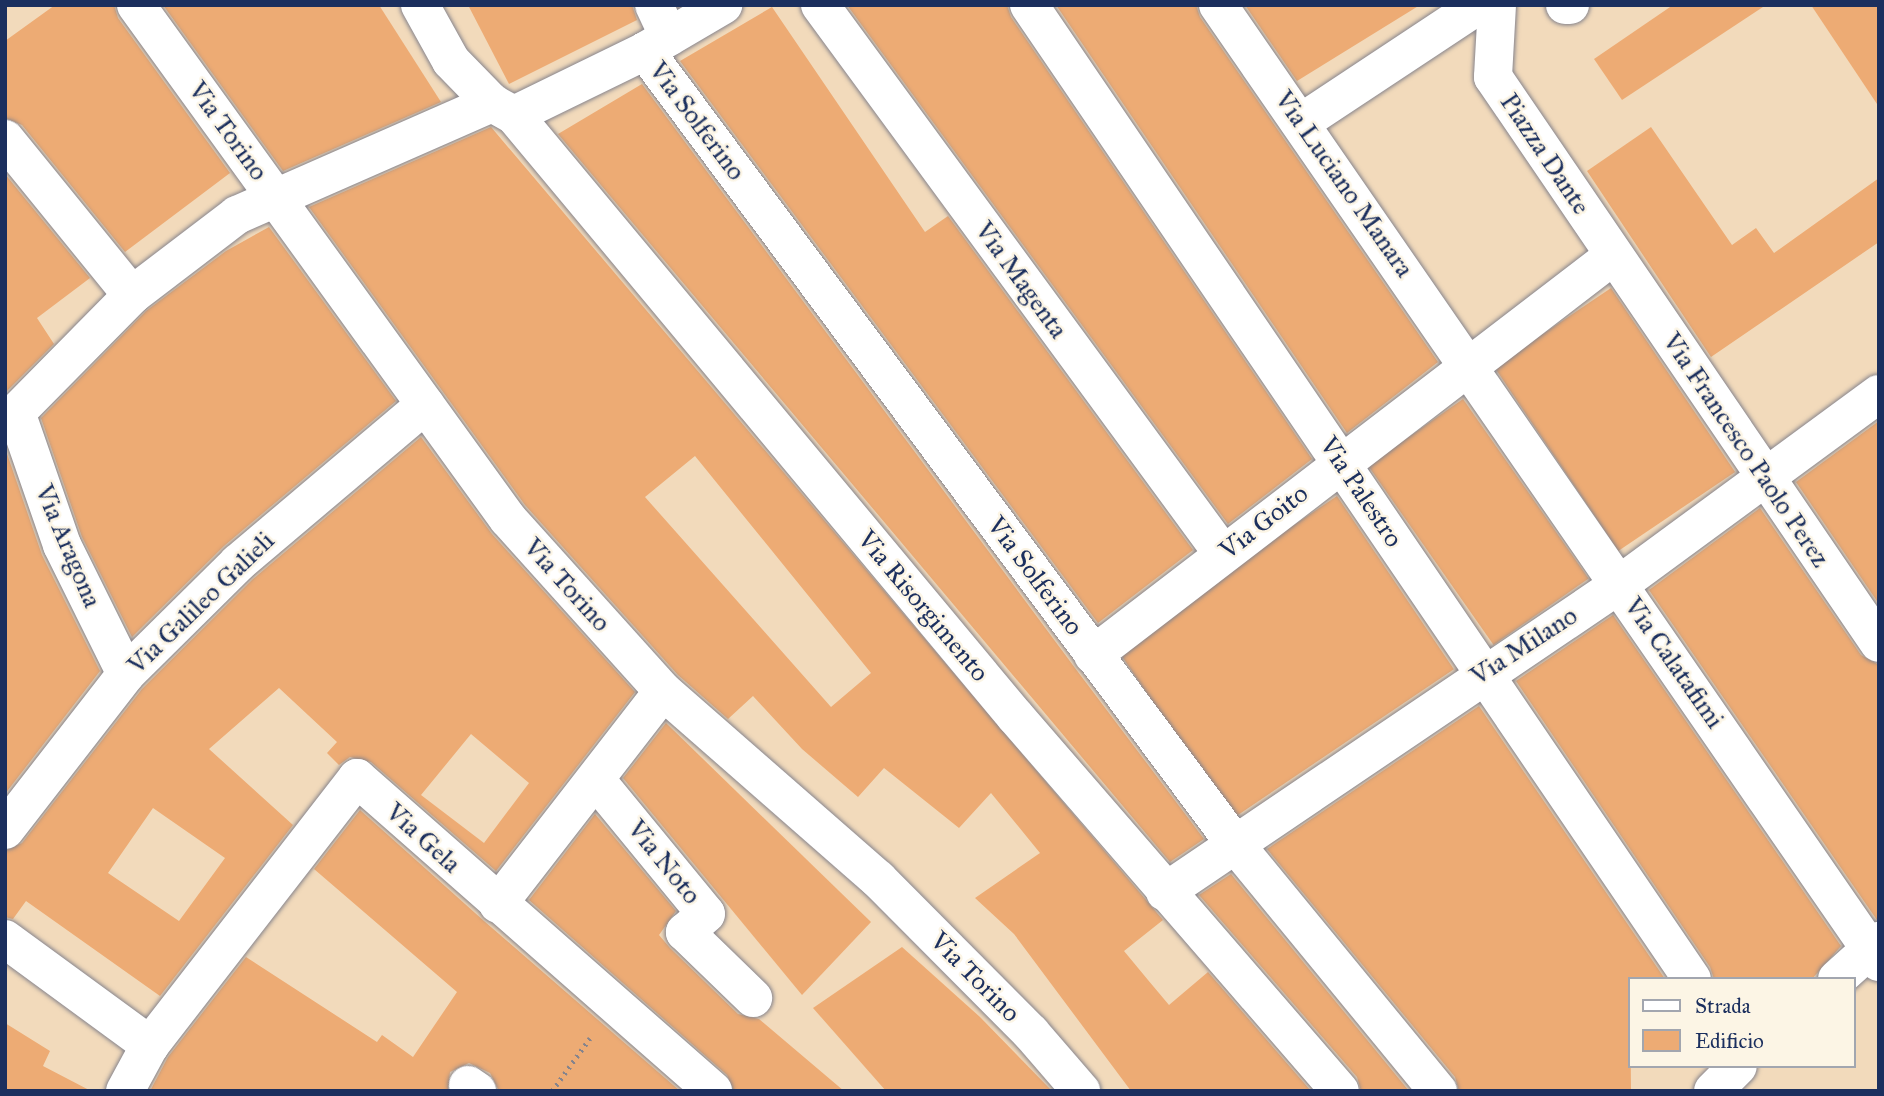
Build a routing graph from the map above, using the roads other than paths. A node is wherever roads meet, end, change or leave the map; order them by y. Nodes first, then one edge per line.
1 (136, 5) edge
2 (420, 5) edge
3 (723, 5) edge
4 (820, 5) edge
5 (1029, 5) edge
6 (1218, 5) edge
7 (1479, 5) edge
8 (1497, 5) edge
9 (1565, 5) edge
10 (1570, 5) edge
11 (656, 31) edge
12 (503, 109) junction
13 (1302, 122) junction
14 (5, 139) edge
15 (278, 199) junction
16 (1614, 256) junction
17 (132, 295) junction
18 (1470, 364) junction
19 (1879, 394) edge
20 (425, 405) junction
21 (11, 420) edge
22 (1340, 462) junction
23 (1763, 478) junction
24 (1223, 554) junction
25 (1620, 584) junction
26 (1879, 643) edge
27 (1093, 655) junction
28 (1484, 672) junction
29 (126, 674) junction
30 (663, 691) junction
31 (596, 780) junction
32 (5, 830) edge
33 (1235, 844) junction
34 (1165, 892) junction
35 (498, 904) junction
36 (5, 939) edge
37 (1876, 950) edge
38 (1691, 977) edge
39 (1840, 977) edge
40 (753, 998) dead end
41 (150, 1045) junction
42 (1736, 1068) edge
43 (125, 1091) edge
44 (713, 1091) edge
45 (1081, 1091) edge
46 (1340, 1091) edge
47 (1438, 1091) edge
48 (1713, 1091) edge

1 - 15 street, Via Torino
2 - 12 street, Via Risorgimento
3 - 11 street
4 - 24 street, Via Magenta
5 - 22 street, Via Palestro
6 - 13 street, Via Luciano Manara
7 - 13 street
8 - 16 street, Piazza Dante
9 - 10 street
11 - 12 street
11 - 27 street, Via Solferino
12 - 15 street
12 - 34 street, Via Risorgimento
13 - 18 street, Via Luciano Manara
14 - 17 street
15 - 17 street
15 - 20 street, Via Torino
16 - 18 street, Via Goito
16 - 23 street, Via Francesco Paolo Perez
17 - 21 street
18 - 22 street, Via Goito
18 - 25 street, Via Calatafimi
19 - 23 street, Via Milano
20 - 29 street, Via Galileo Galieli
20 - 30 street, Via Torino
21 - 29 street, Via Aragona
22 - 24 street, Via Goito
22 - 28 street, Via Palestro
23 - 25 street, Via Milano
23 - 26 street, Via Francesco Paolo Perez
24 - 27 street, Via Goito
25 - 28 street, Via Milano
25 - 37 street, Via Calatafimi
27 - 33 street, Via Solferino
28 - 33 street, Via Milano
28 - 38 street, Via Palestro
29 - 32 street, Via Galileo Galieli
30 - 31 street
30 - 45 street, Via Torino
31 - 35 street
31 - 40 street, Via Noto
33 - 34 street, Via Milano
33 - 47 street, Via Solferino
34 - 46 street, Via Risorgimento
35 - 41 street, Via Gela
35 - 44 street, Via Gela
36 - 41 street
37 - 39 street
41 - 43 street
42 - 48 street

